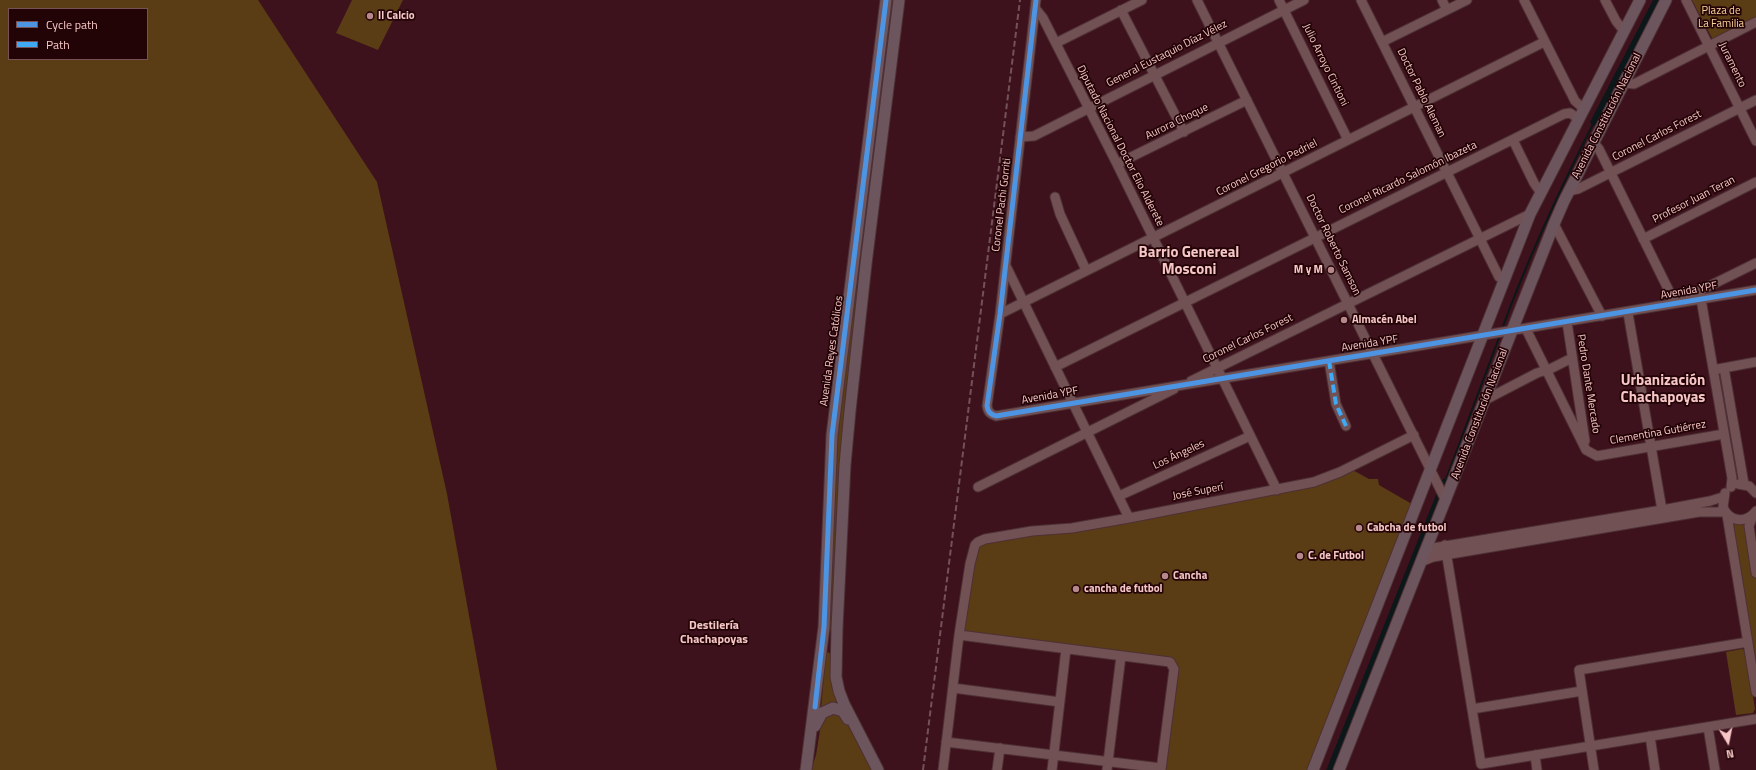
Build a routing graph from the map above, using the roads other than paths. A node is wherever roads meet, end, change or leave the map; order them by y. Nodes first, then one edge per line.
1 (886, 0) edge
2 (899, 0) edge
3 (1142, 0) edge
4 (1197, 0) edge
5 (1279, 0) edge
6 (1304, 0) edge
7 (1361, 0) edge
8 (1442, 0) edge
9 (1467, 0) edge
10 (1524, 0) edge
11 (1605, 0) edge
12 (1640, 0) edge
13 (1666, 0) edge
14 (1686, 0) edge
15 (1036, 4) edge
16 (1121, 10) junction
17 (1284, 10) junction
18 (1447, 10) junction
19 (1756, 22) edge
20 (1624, 31) junction
21 (1218, 42) junction
22 (1382, 42) junction
23 (1544, 42) junction
24 (1056, 43) junction
25 (1709, 46) junction
26 (1153, 75) junction
27 (1624, 83) junction
28 (1247, 100) junction
29 (1756, 100) edge
30 (1088, 108) junction
31 (1414, 108) junction
32 (1739, 108) junction
33 (1581, 114) junction
34 (1184, 132) junction
35 (1020, 137) junction
36 (1348, 140) junction
37 (1513, 140) junction
38 (1756, 141) edge
39 (1594, 144) junction
40 (1117, 164) junction
41 (1284, 172) junction
42 (1447, 172) junction
43 (1610, 173) junction
44 (1756, 182) edge
45 (1569, 191) junction
46 (1541, 193) junction
47 (1055, 197) dead end
48 (1530, 214) junction
49 (1554, 224) junction
50 (1315, 237) junction
51 (1153, 238) junction
52 (1479, 238) junction
53 (1643, 239) junction
54 (1756, 263) edge
55 (1005, 264) junction
56 (1086, 270) junction
57 (1505, 280) junction
58 (1756, 290) edge
59 (1701, 299) junction
60 (1022, 302) junction
61 (1185, 302) junction
62 (1676, 302) junction
63 (1348, 303) junction
64 (1628, 312) junction
65 (1000, 314) junction
66 (1602, 316) junction
67 (1567, 322) junction
68 (1526, 329) junction
69 (1508, 332) junction
70 (1488, 335) junction
71 (1374, 354) junction
72 (1572, 358) junction
73 (1329, 361) junction
74 (1756, 362) edge
75 (1216, 367) junction
76 (1054, 368) junction
77 (1724, 368) junction
78 (1713, 369) junction
79 (1545, 370) junction
80 (1222, 378) junction
81 (1183, 385) junction
82 (1485, 400) junction
83 (1072, 402) junction
84 (988, 412) joint
85 (1346, 426) dead end
86 (1086, 432) junction
87 (1724, 434) junction
88 (1414, 435) junction
89 (1250, 436) junction
90 (1651, 447) junction
91 (1586, 450) junction
92 (1432, 470) junction
93 (1744, 484) junction
94 (978, 487) dead end
95 (1731, 487) junction
96 (1276, 490) junction
97 (1756, 493) edge
98 (1119, 496) junction
99 (1723, 497) junction
100 (1446, 501) junction
101 (1662, 510) junction
102 (1726, 513) junction
103 (1754, 514) edge
104 (1129, 518) junction
105 (1559, 531) junction
106 (1445, 546) junction
107 (1427, 549) junction
108 (1446, 555) junction
109 (1423, 561) junction
110 (1756, 573) edge
111 (959, 635) junction
112 (1748, 642) junction
113 (1066, 648) junction
114 (1121, 656) junction
115 (952, 688) junction
116 (1582, 691) junction
117 (1756, 692) edge
118 (1060, 702) junction
119 (1472, 709) junction
120 (1756, 719) edge
121 (1708, 727) junction
122 (1650, 736) junction
123 (946, 742) junction
124 (1590, 746) junction
125 (1000, 748) junction
126 (809, 753) junction
127 (869, 753) junction
128 (1535, 755) junction
129 (1053, 756) junction
130 (1107, 766) edge
131 (1161, 769) edge
132 (806, 770) edge
133 (878, 770) edge
134 (943, 770) edge
135 (997, 770) edge
136 (1052, 770) edge
137 (1313, 770) edge
138 (1339, 770) edge
139 (1537, 770) edge
140 (1594, 770) edge
141 (1655, 770) edge
142 (1715, 770) edge

1 - 126 main road, Avenida Reyes Católicos
2 - 127 main road
3 - 16 street
4 - 21 street, Doctor Roberto Samson
5 - 17 street, Julio Arroyo Cintioni
6 - 17 street, General Eustaquio Díaz Vélez
7 - 22 street, Doctor Pablo Aleman
8 - 18 street
9 - 18 street
10 - 23 street
11 - 20 street
12 - 20 main road
13 - 27 main road, Avenida Constitución Nacional
14 - 25 street, Juramento
15 - 24 street, Diputado Nacional Doctor Elio Alderete
15 - 35 street, Coronel Pachi Gorriti
16 - 24 street
16 - 26 street
17 - 21 street, General Eustaquio Díaz Vélez
17 - 36 street, Julio Arroyo Cintioni
18 - 22 street
19 - 25 street
20 - 33 main road
21 - 26 street, General Eustaquio Díaz Vélez
21 - 28 street, Doctor Roberto Samson
22 - 31 street, Doctor Pablo Aleman
23 - 31 street, Coronel Gregorio Pedriel
23 - 33 street
24 - 30 street, Diputado Nacional Doctor Elio Alderete
25 - 27 street
25 - 32 street, Juramento
26 - 30 street, General Eustaquio Díaz Vélez
26 - 34 street
27 - 39 main road, Avenida Constitución Nacional
28 - 34 street, Aurora Choque
28 - 41 street, Doctor Roberto Samson
29 - 32 street, Coronel Carlos Forest
30 - 35 street, General Eustaquio Díaz Vélez
30 - 40 street, Diputado Nacional Doctor Elio Alderete
31 - 36 street, Coronel Gregorio Pedriel
31 - 42 street, Doctor Pablo Aleman
32 - 38 street, Juramento
32 - 43 street, Coronel Carlos Forest
33 - 37 street, Coronel Ricardo Salomón Ibazeta
33 - 46 main road
34 - 40 street, Aurora Choque
35 - 55 street, Coronel Pachi Gorriti
36 - 41 street, Coronel Gregorio Pedriel
37 - 42 street, Coronel Ricardo Salomón Ibazeta
37 - 46 street
39 - 43 street
39 - 45 main road, Avenida Constitución Nacional
40 - 51 street, Diputado Nacional Doctor Elio Alderete
41 - 50 street, Doctor Roberto Samson
41 - 51 street, Coronel Gregorio Pedriel
42 - 50 street, Coronel Ricardo Salomón Ibazeta
42 - 52 street, Doctor Pablo Aleman
43 - 45 street, Coronel Carlos Forest
43 - 53 street
44 - 53 street, Profesor Juan Teran
45 - 49 main road, Avenida Constitución Nacional
46 - 48 main road
47 - 56 street
48 - 52 street, Coronel Carlos Forest
48 - 57 main road
49 - 66 street
49 - 69 main road, Avenida Constitución Nacional
50 - 61 street, Coronel Ricardo Salomón Ibazeta
50 - 63 street, Doctor Roberto Samson
51 - 56 street, Coronel Gregorio Pedriel
51 - 61 street, Diputado Nacional Doctor Elio Alderete
52 - 57 street, Doctor Pablo Aleman
52 - 63 street, Coronel Carlos Forest
53 - 62 street
54 - 62 street
55 - 60 street
55 - 65 street, Coronel Pachi Gorriti
56 - 60 street, Coronel Gregorio Pedriel
57 - 70 main road
58 - 59 street, Avenida YPF
59 - 62 street, Avenida YPF
59 - 78 street
60 - 65 street, Coronel Gregorio Pedriel
60 - 76 street
61 - 75 street, Diputado Nacional Doctor Elio Alderete
61 - 76 street, Coronel Ricardo Salomón Ibazeta
62 - 64 street, Avenida YPF
63 - 71 street, Doctor Roberto Samson
63 - 75 street, Coronel Carlos Forest
64 - 66 street, Avenida YPF
64 - 90 street
65 - 84 street, Coronel Pachi Gorriti
66 - 67 street, Avenida YPF
67 - 68 street, Avenida YPF
67 - 72 street, Pedro Dante Mercado
68 - 69 street, Avenida YPF
68 - 79 street
69 - 70 street, Avenida YPF
69 - 82 main road, Avenida Constitución Nacional
70 - 71 street, Avenida YPF
70 - 92 main road
71 - 73 street, Avenida YPF
71 - 88 street, Doctor Roberto Samson
72 - 79 street
72 - 91 street, Pedro Dante Mercado
73 - 80 street, Avenida YPF
73 - 85 street
74 - 77 street
75 - 80 street, Diputado Nacional Doctor Elio Alderete
75 - 81 street, Coronel Carlos Forest
76 - 83 street
77 - 78 street
77 - 93 street
78 - 87 street
79 - 82 street
79 - 91 street
80 - 81 street, Avenida YPF
80 - 89 street, Diputado Nacional Doctor Elio Alderete
81 - 83 street, Avenida YPF
81 - 86 street, Coronel Carlos Forest
82 - 100 main road, Avenida Constitución Nacional
83 - 84 street, Avenida YPF
83 - 86 street
86 - 94 street, Coronel Carlos Forest
86 - 98 street
87 - 90 street, Clementina Gutiérrez
87 - 95 street
88 - 92 street, Doctor Roberto Samson
88 - 96 street, José Superí
89 - 96 street, Diputado Nacional Doctor Elio Alderete
89 - 98 street, Los Ángeles
90 - 91 street, Clementina Gutiérrez
90 - 101 street
92 - 100 street, Doctor Roberto Samson
92 - 137 main road
93 - 95 street
93 - 97 street
95 - 99 street
96 - 104 street, José Superí
98 - 104 street
99 - 101 street
99 - 102 street
100 - 107 main road, Avenida Constitución Nacional
101 - 105 street
102 - 103 street
102 - 105 street
102 - 112 street
103 - 110 street
104 - 111 street, José Superí
105 - 106 street
105 - 108 street
106 - 107 street
106 - 108 street
107 - 109 main road, Avenida Constitución Nacional
108 - 109 street
108 - 119 street
109 - 138 main road, Avenida Constitución Nacional
111 - 113 street
111 - 115 street
112 - 116 street
112 - 117 street
113 - 114 street
113 - 118 street
114 - 130 street
114 - 131 street
115 - 118 street
115 - 123 street
116 - 119 street
116 - 124 street
118 - 129 street
119 - 128 street
120 - 121 street
121 - 122 street
121 - 142 street
122 - 124 street
122 - 141 street
123 - 125 street
123 - 134 street
124 - 128 street
124 - 140 street
125 - 129 street
125 - 135 street
126 - 127 main road
126 - 132 main road, Avenida Reyes Católicos
127 - 133 main road
128 - 139 street
129 - 130 street
129 - 136 street
130 - 131 street

